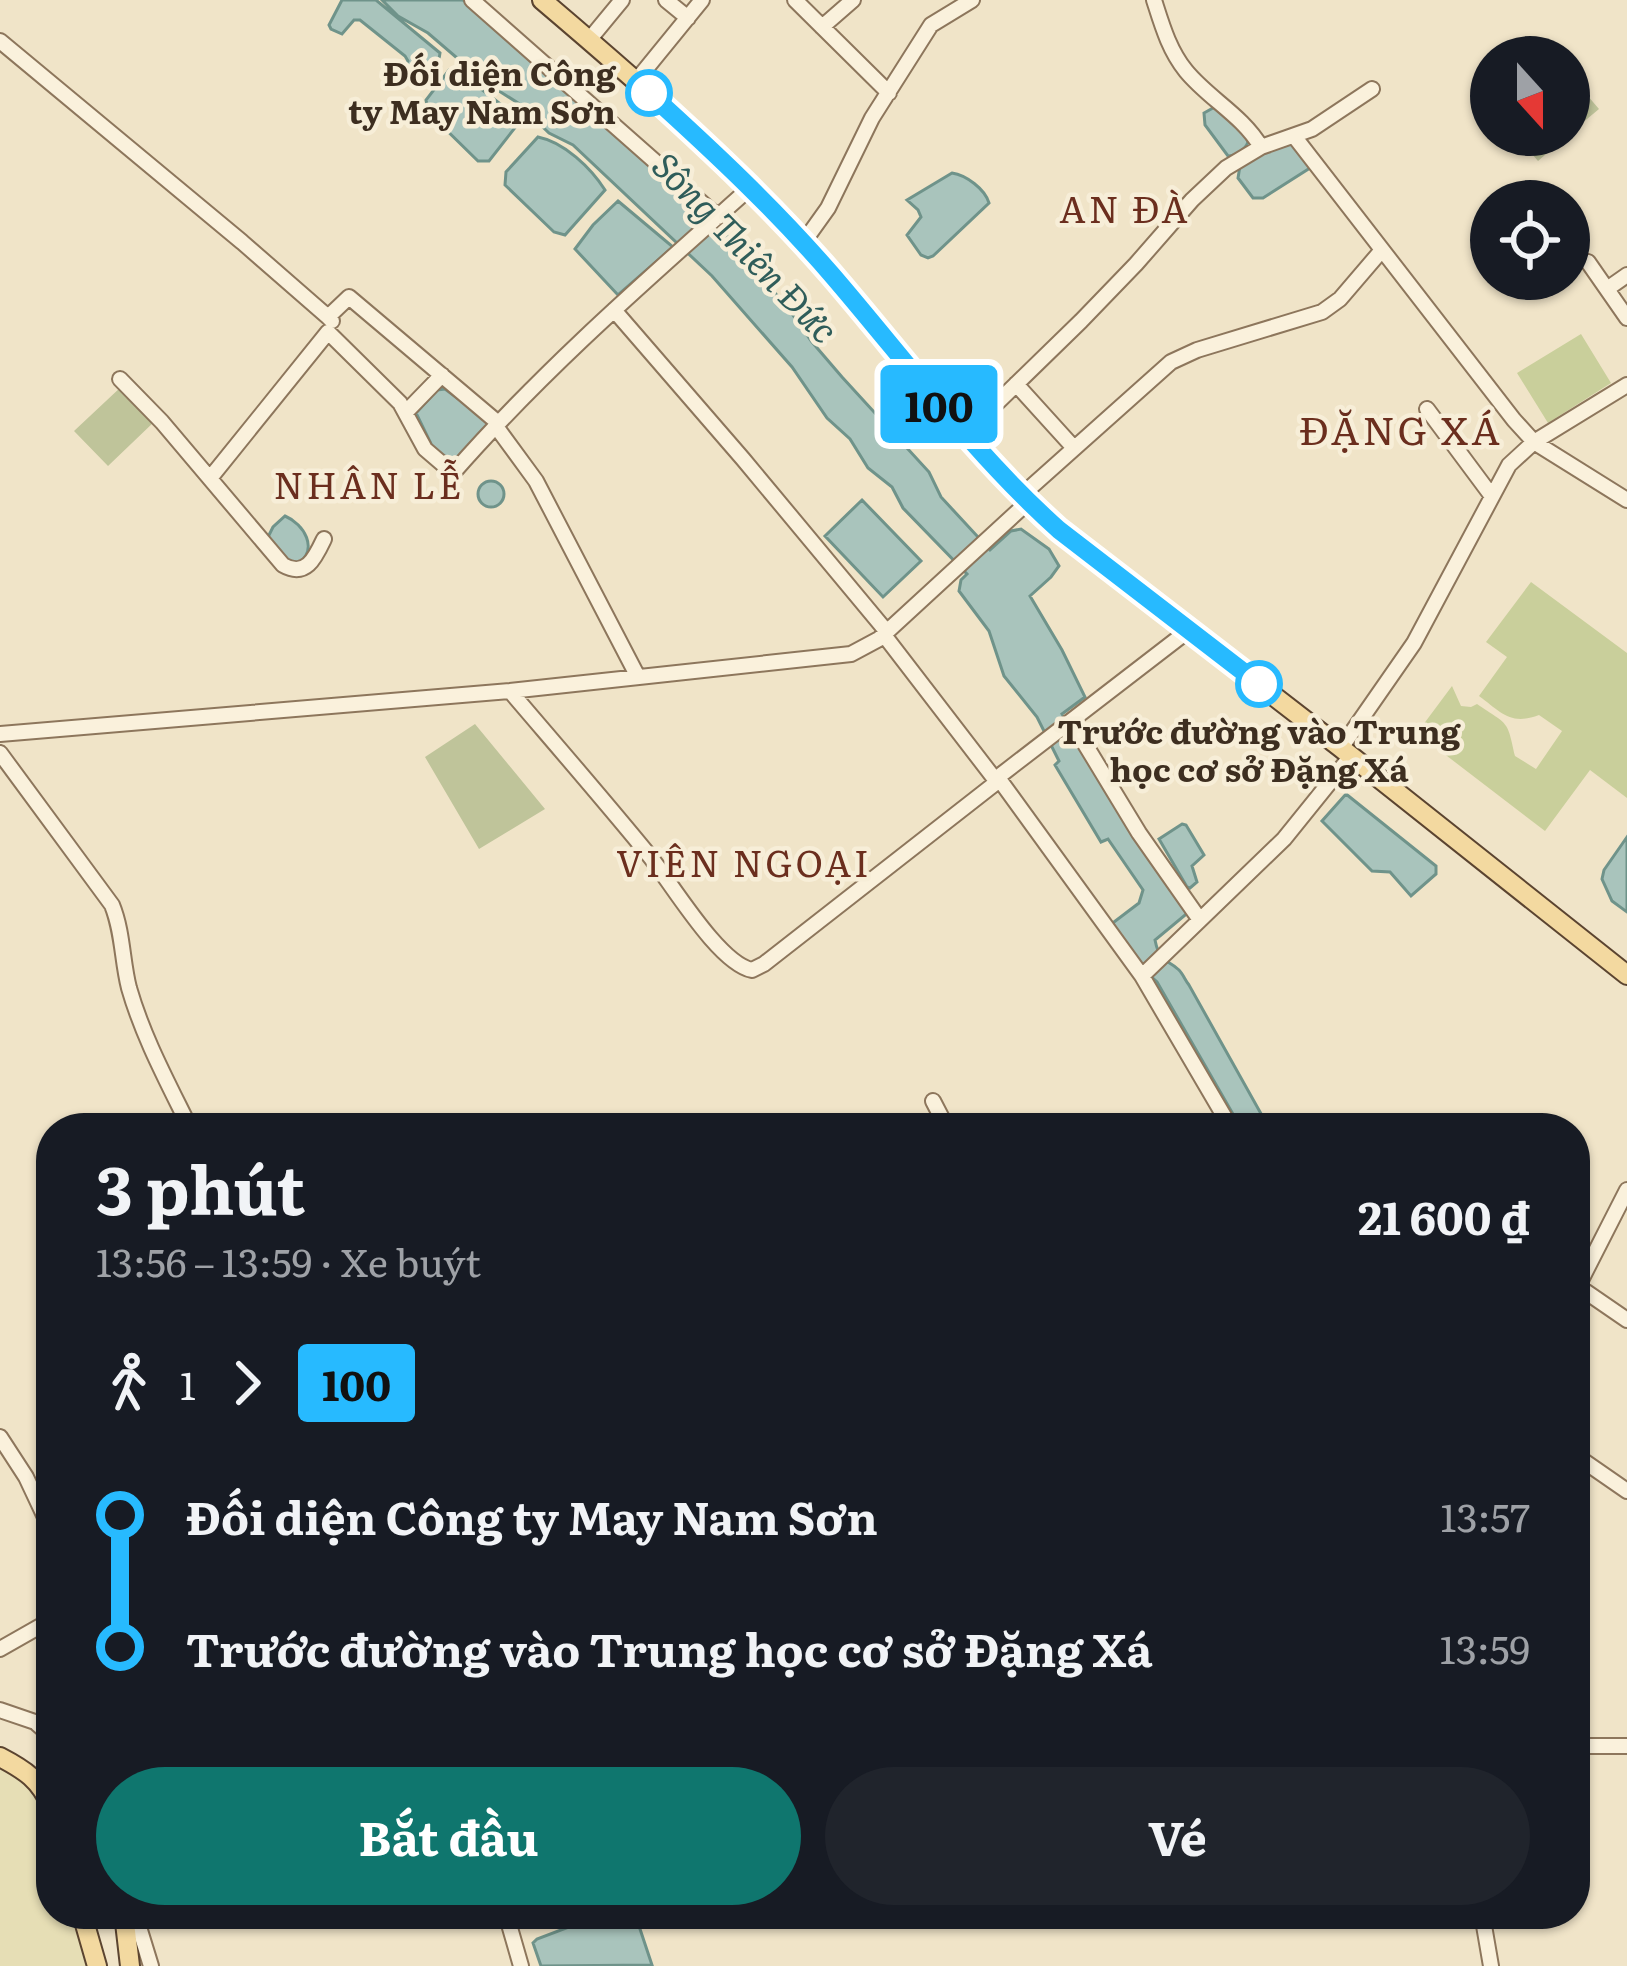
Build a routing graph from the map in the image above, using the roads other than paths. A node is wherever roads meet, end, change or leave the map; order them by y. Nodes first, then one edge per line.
1 (472, 0) edge
2 (542, 0) edge
3 (622, 0) edge
4 (666, 0) edge
5 (702, 0) edge
6 (795, 0) edge
7 (853, 0) edge
8 (972, 0) edge
9 (1154, 0) edge
10 (688, 18) junction
11 (822, 27) junction
12 (589, 40) junction
13 (0, 41) edge
14 (636, 81) junction
15 (1372, 89) dead end
16 (889, 93) junction
17 (1294, 136) junction
18 (1261, 147) junction
19 (752, 187) junction
20 (718, 217) junction
21 (803, 243) junction
22 (1382, 250) junction
23 (1590, 265) edge
24 (1627, 275) edge
25 (1607, 290) junction
26 (614, 310) junction
27 (1627, 318) edge
28 (328, 325) junction
29 (442, 375) junction
30 (120, 379) dead end
31 (1016, 383) junction
32 (1627, 385) edge
33 (1427, 409) dead end
34 (407, 411) junction
35 (496, 423) junction
36 (964, 434) junction
37 (1534, 442) junction
38 (1074, 448) junction
39 (211, 477) junction
40 (1491, 495) junction
41 (1025, 499) junction
42 (1627, 500) edge
43 (324, 539) dead end
44 (1189, 630) junction
45 (887, 632) junction
46 (638, 677) junction
47 (510, 691) junction
48 (1071, 721) junction
49 (0, 734) edge
50 (1346, 752) junction
51 (0, 753) edge
52 (999, 778) junction
53 (1200, 920) junction
54 (1627, 975) edge
55 (1142, 976) junction
56 (933, 1101) dead end
57 (183, 1113) edge
58 (939, 1113) edge
59 (1222, 1113) edge
60 (1627, 1190) edge
61 (1590, 1264) edge
62 (1590, 1298) edge
63 (1627, 1320) edge
64 (0, 1437) edge
65 (1590, 1465) edge
66 (1627, 1491) edge
67 (36, 1498) edge
68 (36, 1629) edge
69 (0, 1649) edge
70 (0, 1710) edge
71 (36, 1723) edge
72 (1590, 1746) edge
73 (1627, 1746) edge
74 (0, 1757) edge
75 (36, 1779) edge
76 (87, 1929) edge
77 (126, 1929) edge
78 (140, 1929) edge
79 (510, 1929) edge
80 (1484, 1929) edge
81 (98, 1966) edge
82 (130, 1966) edge
83 (151, 1966) edge
84 (521, 1966) edge
85 (1490, 1966) edge

1 - 20 street
2 - 12 main road
3 - 12 street
4 - 10 street
5 - 10 street
6 - 11 street
7 - 11 street
8 - 16 street
9 - 18 street
10 - 14 street
11 - 16 street
12 - 14 main road
13 - 28 street
14 - 19 main road
15 - 17 street
16 - 21 street
17 - 18 street
17 - 22 street
18 - 31 street
19 - 20 street
19 - 21 main road
20 - 26 street
21 - 36 main road
22 - 37 street
22 - 38 street
23 - 25 street
24 - 25 street
25 - 27 street
26 - 35 street
26 - 45 street
28 - 29 street
28 - 34 street
28 - 39 street
29 - 34 street
29 - 35 street
30 - 39 street
31 - 36 street
31 - 38 street
32 - 37 street
33 - 40 street
34 - 35 street
35 - 46 street
36 - 41 main road
37 - 40 street
37 - 42 street
38 - 41 street
39 - 43 street
40 - 50 street
41 - 44 main road
41 - 45 street
44 - 48 street
44 - 50 main road
45 - 46 street
45 - 52 street
46 - 47 street
47 - 49 street
47 - 52 street
48 - 52 street
48 - 53 street
50 - 53 street
50 - 54 main road
51 - 57 street
52 - 55 street
53 - 55 street
55 - 59 street
56 - 58 street
60 - 61 street
62 - 63 street
64 - 67 street
65 - 66 street
68 - 69 street
70 - 71 street
72 - 73 street
74 - 75 main road
76 - 81 main road
77 - 82 main road
78 - 83 street
79 - 84 street
80 - 85 street

